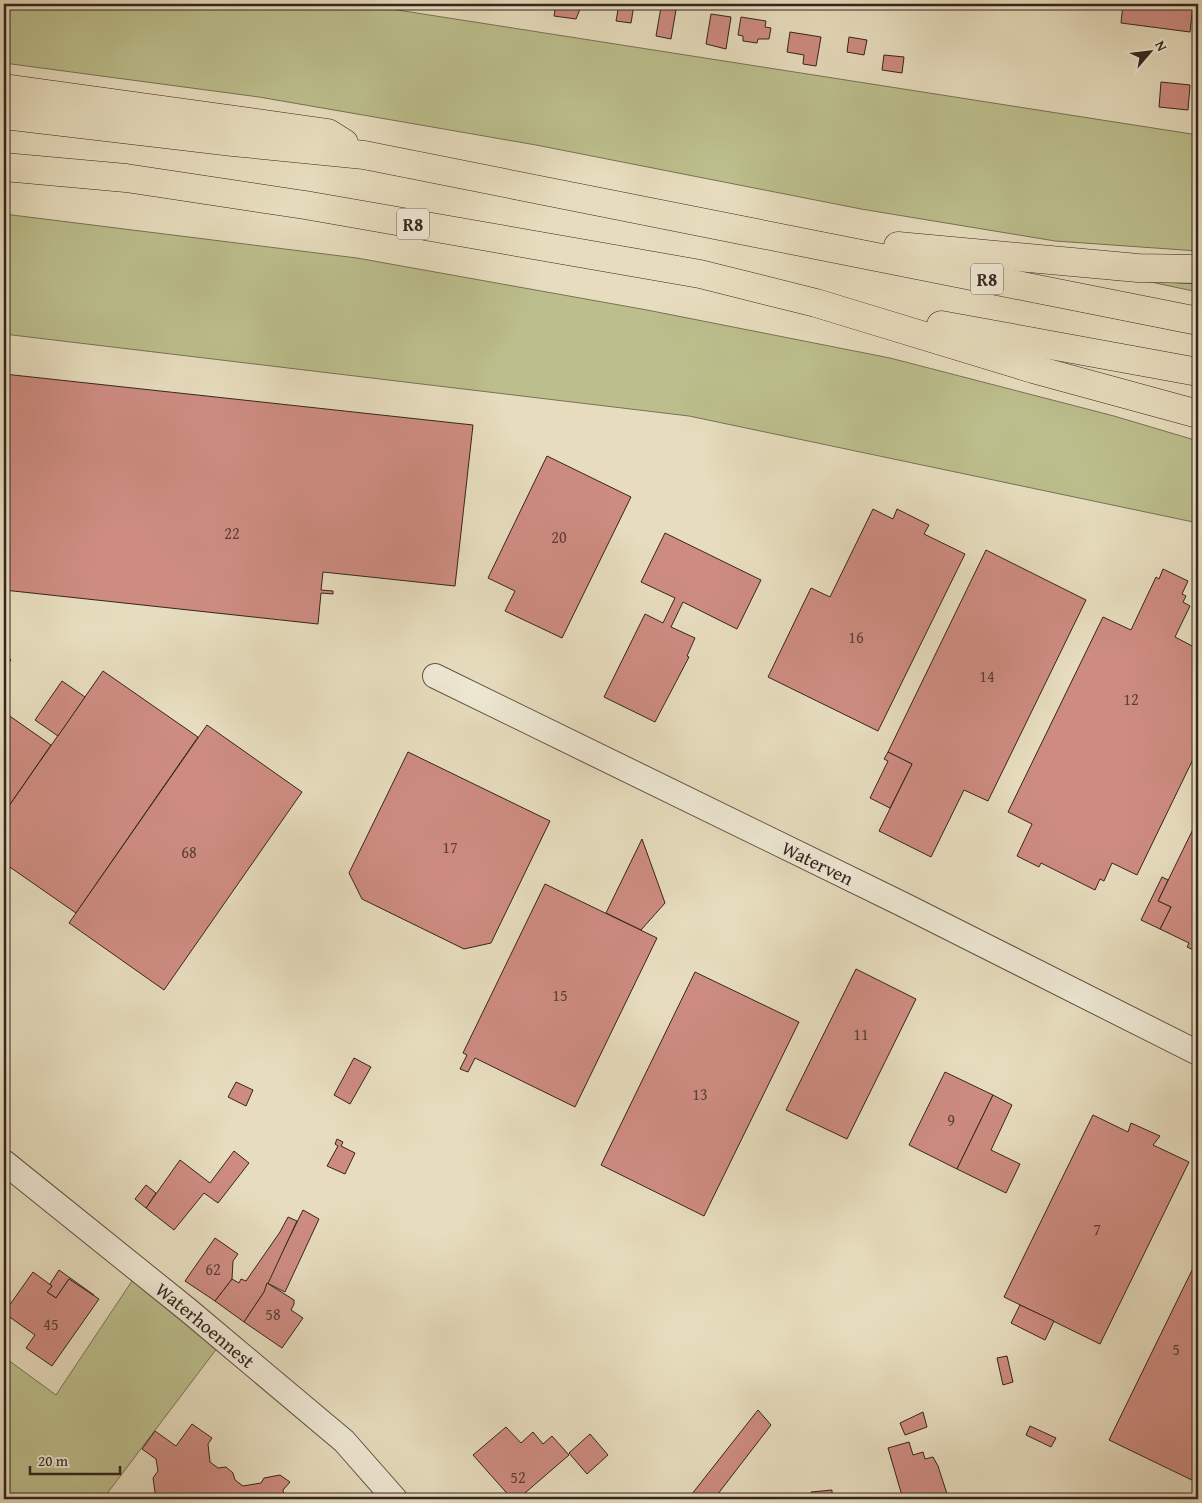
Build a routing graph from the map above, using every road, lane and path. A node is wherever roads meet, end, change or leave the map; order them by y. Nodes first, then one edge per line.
1 (4, 88) edge
2 (4, 115) edge
3 (364, 155) junction
4 (4, 167) edge
5 (776, 237) junction
6 (1198, 269) edge
7 (816, 303) junction
8 (1198, 321) edge
9 (1198, 372) edge
10 (1198, 414) edge
11 (435, 676) dead end
12 (1198, 1053) edge
13 (4, 1162) edge
14 (395, 1499) edge

1 - 3 highway, R8
2 - 3 highway, R8
3 - 5 highway, R8
4 - 7 highway, R8
5 - 6 highway
5 - 8 highway, R8
7 - 9 highway, R8
7 - 10 highway
11 - 12 street, Waterven
13 - 14 street, Waterhoennest

